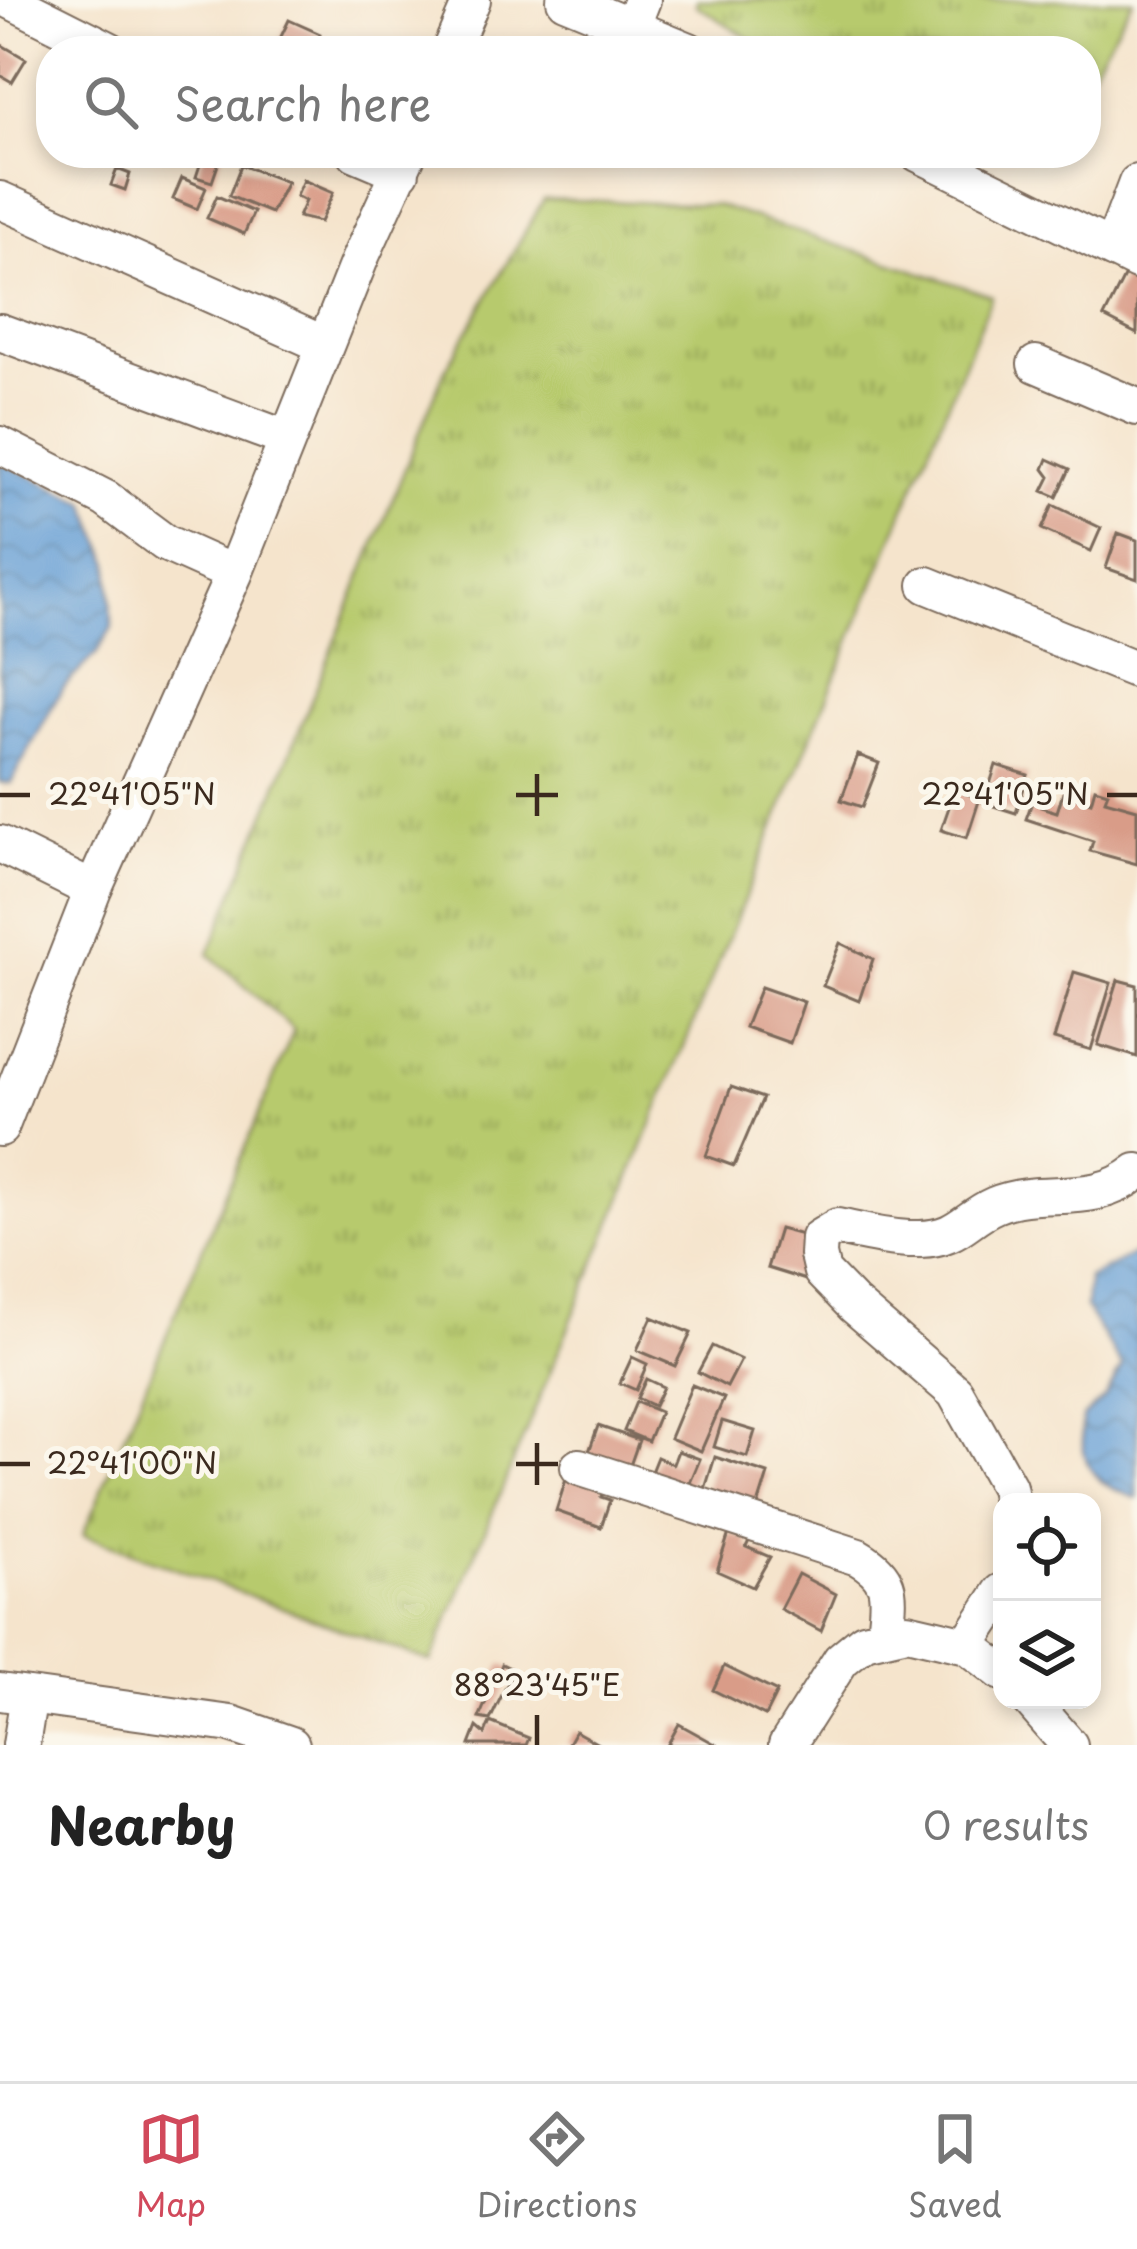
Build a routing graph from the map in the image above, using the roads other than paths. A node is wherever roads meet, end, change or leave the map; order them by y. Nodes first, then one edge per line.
1 (10, 0) edge
2 (472, 0) edge
3 (565, 0) edge
4 (632, 26) edge
5 (81, 36) edge
6 (456, 36) edge
7 (401, 168) edge
8 (948, 168) edge
9 (1137, 183) edge
10 (0, 200) edge
11 (1124, 255) edge
12 (0, 332) edge
13 (325, 345) junction
14 (1036, 364) dead end
15 (1137, 406) edge
16 (287, 440) junction
17 (0, 445) edge
18 (234, 574) junction
19 (927, 585) dead end
20 (1137, 670) edge
21 (0, 844) edge
22 (93, 890) junction
23 (0, 1128) edge
24 (1137, 1172) edge
25 (579, 1467) dead end
26 (1009, 1493) edge
27 (996, 1601) edge
28 (885, 1635) junction
29 (967, 1645) junction
30 (993, 1665) edge
31 (15, 1694) edge
32 (1038, 1709) edge
33 (171, 1731) edge
34 (21, 1745) edge
35 (291, 1745) edge
36 (787, 1745) edge
37 (1069, 1745) edge

1 - 5 street
2 - 6 street
3 - 4 street
7 - 13 street
8 - 11 street
9 - 11 street
10 - 13 street
12 - 16 street
13 - 16 street
14 - 15 street
16 - 18 street
17 - 18 street
18 - 22 street
19 - 20 street
21 - 22 street
22 - 23 street
24 - 26 street
25 - 28 street
27 - 29 street
28 - 29 street
28 - 36 street
29 - 30 street
31 - 33 street
31 - 34 street
32 - 37 street
33 - 35 street

